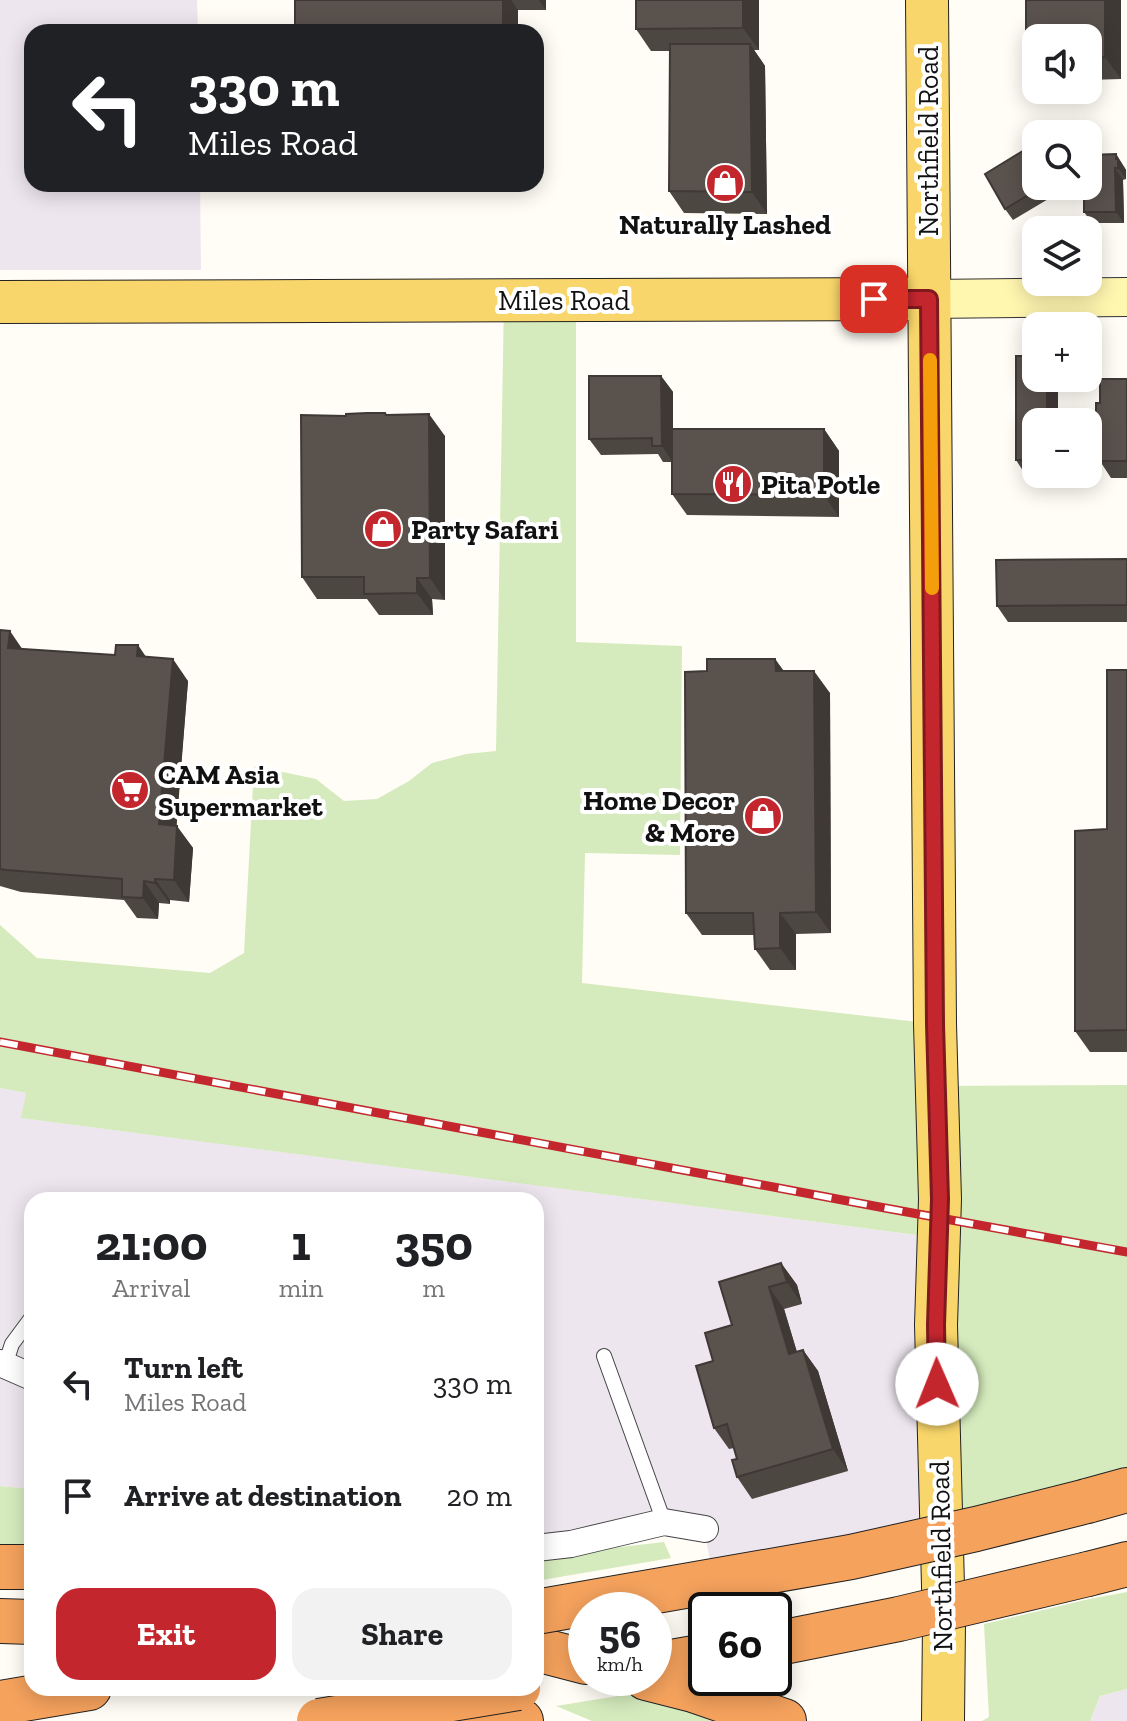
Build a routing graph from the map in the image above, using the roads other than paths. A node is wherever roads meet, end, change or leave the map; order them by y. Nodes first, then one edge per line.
1 (927, 0) edge
2 (1127, 297) edge
3 (929, 299) junction
4 (0, 302) edge
5 (24, 1328) edge
6 (604, 1356) dead end
7 (2, 1364) edge
8 (24, 1374) edge
9 (1107, 1496) edge
10 (664, 1522) junction
11 (705, 1529) dead end
12 (544, 1547) edge
13 (0, 1567) edge
14 (24, 1567) edge
15 (1108, 1569) edge
16 (544, 1611) edge
17 (0, 1621) edge
18 (24, 1622) edge
19 (792, 1640) edge
20 (544, 1651) edge
21 (568, 1657) edge
22 (568, 1680) edge
23 (544, 1684) edge
24 (672, 1685) edge
25 (43, 1696) edge
26 (445, 1696) edge
27 (470, 1696) edge
28 (0, 1703) edge
29 (319, 1721) edge
30 (521, 1721) edge
31 (784, 1721) edge
32 (943, 1721) edge

1 - 3 main road, Northfield Road
2 - 3 main road, Miles Road
3 - 4 main road, Miles Road
3 - 32 main road, Northfield Road
5 - 7 lane
6 - 10 lane
7 - 8 street
9 - 16 highway, bridge
10 - 11 street
10 - 12 street
13 - 14 highway
15 - 19 highway, bridge
17 - 18 highway
20 - 21 highway
22 - 23 highway
24 - 31 highway
25 - 28 highway
26 - 30 highway
27 - 29 highway, bridge

